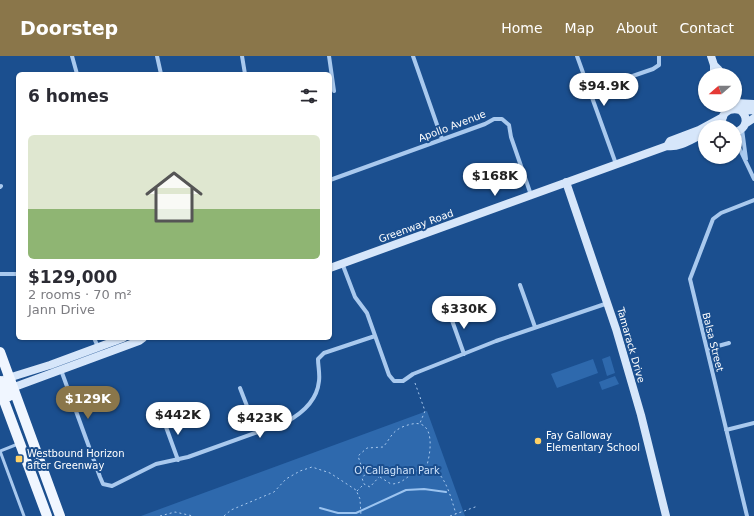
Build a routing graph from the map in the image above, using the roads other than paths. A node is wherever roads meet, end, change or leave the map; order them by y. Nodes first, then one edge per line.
1 (72, 56) edge
2 (157, 56) edge
3 (242, 56) edge
4 (329, 56) edge
5 (413, 56) edge
6 (576, 56) edge
7 (659, 56) edge
8 (710, 56) edge
9 (714, 65) joint
10 (717, 68) edge
11 (76, 72) edge
12 (161, 72) edge
13 (245, 72) edge
14 (331, 72) edge
15 (332, 77) edge
16 (334, 91) dead end
17 (589, 91) junction
18 (754, 104) edge
19 (742, 106) edge
20 (742, 108) edge
21 (754, 110) edge
22 (724, 112) edge
23 (741, 112) edge
24 (754, 118) edge
25 (742, 126) edge
26 (742, 127) edge
27 (742, 134) edge
28 (698, 136) edge
29 (442, 140) junction
30 (667, 146) junction
31 (742, 154) edge
32 (746, 159) junction
33 (616, 164) junction
34 (752, 166) edge
35 (754, 178) edge
36 (332, 179) edge
37 (566, 182) junction
38 (531, 195) junction
39 (754, 200) edge
40 (342, 263) junction
41 (332, 267) edge
42 (0, 274) edge
43 (16, 274) edge
44 (520, 285) dead end
45 (608, 303) junction
46 (449, 312) dead end
47 (535, 327) junction
48 (375, 336) junction
49 (95, 340) edge
50 (117, 340) edge
51 (138, 340) edge
52 (729, 343) dead end
53 (98, 347) junction
54 (707, 349) junction
55 (0, 352) edge
56 (464, 354) junction
57 (58, 362) junction
58 (62, 370) junction
59 (4, 386) edge
60 (240, 388) dead end
61 (165, 416) dead end
62 (754, 423) edge
63 (726, 430) junction
64 (257, 432) junction
65 (20, 444) junction
66 (0, 450) edge
67 (178, 460) junction
68 (24, 516) edge
69 (47, 516) edge
70 (60, 516) edge
71 (666, 516) edge
72 (747, 516) edge

1 - 11 street
2 - 12 street
3 - 13 street
4 - 14 street
5 - 29 street
6 - 17 street
7 - 17 street
8 - 9 street
9 - 10 street
15 - 16 street
17 - 33 street
18 - 19 street
20 - 21 street
22 - 30 street, Greenway Road
23 - 25 street
24 - 26 street
27 - 32 street
28 - 30 street, Greenway Road
29 - 36 street, Apollo Avenue
29 - 38 street, Apollo Avenue
30 - 33 street, Greenway Road
31 - 32 street
32 - 34 street
33 - 37 street, Greenway Road
34 - 35 street
37 - 38 street, Greenway Road
37 - 45 street, Tamarack Drive
38 - 40 street, Greenway Road
39 - 54 street, Balsa Street
40 - 41 street, Greenway Road
40 - 48 street
42 - 43 street
44 - 47 street
45 - 47 street
45 - 71 street, Tamarack Drive
46 - 56 street
47 - 56 street
48 - 56 street
48 - 64 street
49 - 53 street
50 - 53 street
51 - 58 street
52 - 54 street
53 - 57 street
54 - 63 street, Balsa Street
55 - 59 main road
57 - 58 street
57 - 59 street
58 - 59 street
58 - 67 street
59 - 65 main road
59 - 70 main road
60 - 64 street
61 - 67 street
62 - 63 street
63 - 72 street, Balsa Street
64 - 67 street
65 - 66 lane
65 - 69 main road
66 - 68 lane

